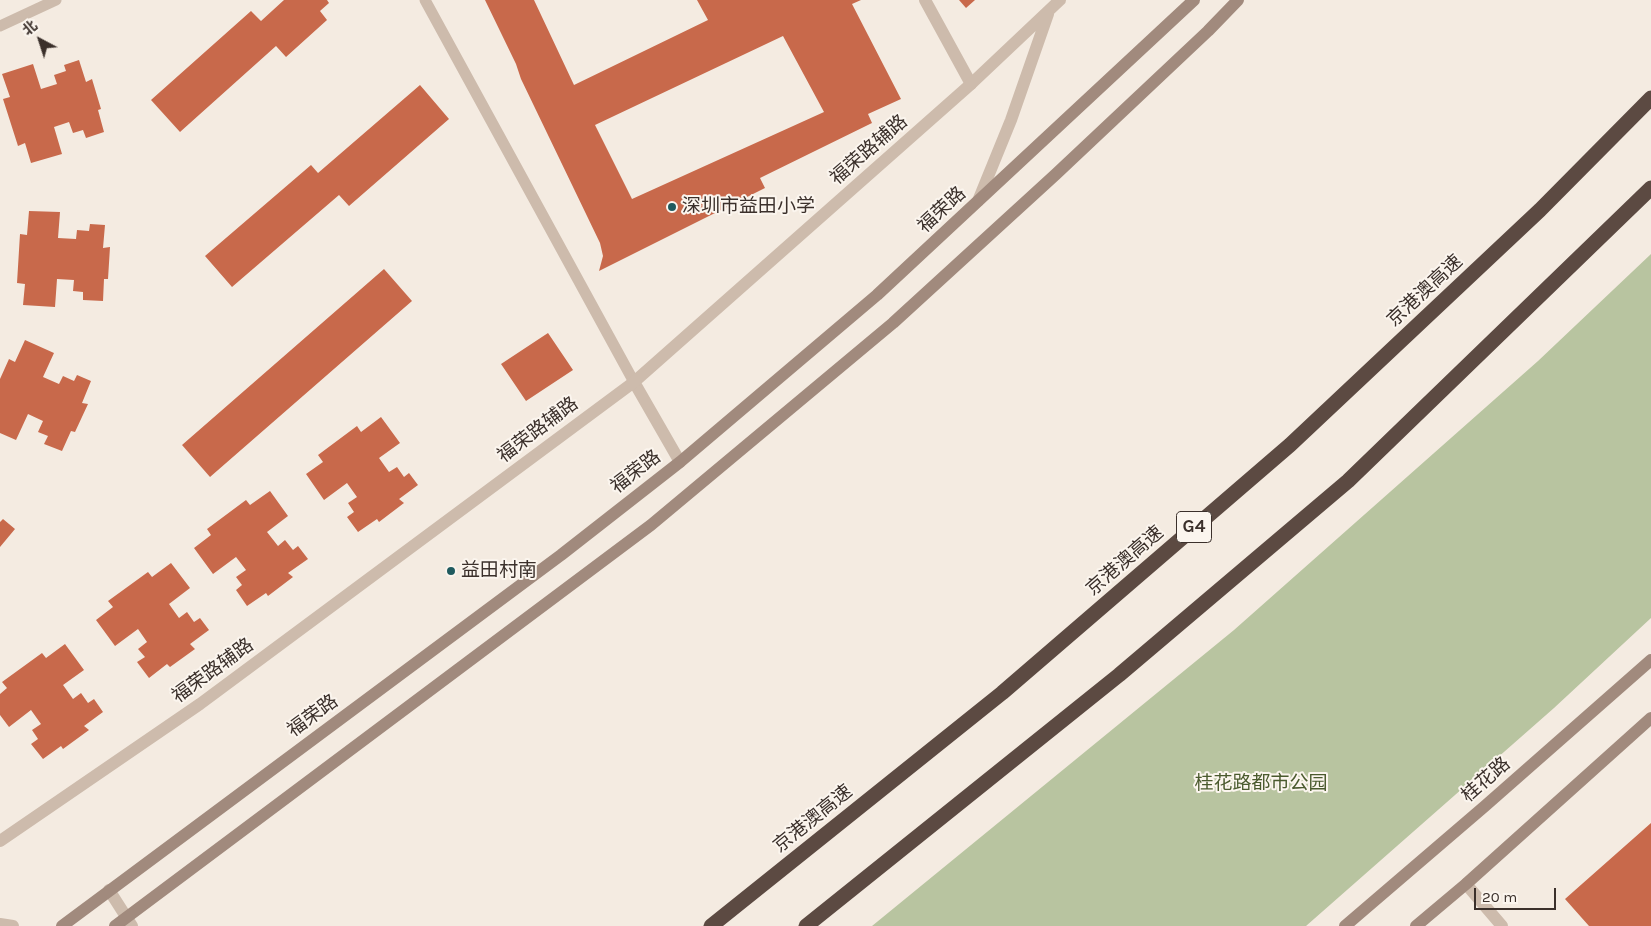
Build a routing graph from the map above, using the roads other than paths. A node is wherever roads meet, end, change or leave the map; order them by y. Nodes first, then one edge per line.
1 (56, 0) edge
2 (426, 0) edge
3 (925, 0) edge
4 (1060, 0) edge
5 (1194, 0) edge
6 (1238, 0) edge
7 (1049, 11) junction
8 (0, 26) edge
9 (972, 84) junction
10 (1651, 98) edge
11 (1651, 188) edge
12 (977, 203) junction
13 (634, 382) junction
14 (680, 462) junction
15 (1651, 660) edge
16 (1651, 718) edge
17 (0, 841) edge
18 (1466, 884) junction
19 (109, 890) junction
20 (129, 922) edge
21 (0, 924) edge
22 (13, 926) edge
23 (62, 926) edge
24 (114, 926) edge
25 (711, 926) edge
26 (806, 926) edge
27 (1345, 926) edge
28 (1416, 926) edge
29 (1502, 926) edge

1 - 8 lane
2 - 13 lane
3 - 9 street
4 - 7 street, 福荣路辅路
5 - 12 main road, 福荣路
6 - 20 main road
7 - 9 street, 福荣路辅路
7 - 12 street
9 - 13 street, 福荣路辅路
10 - 25 highway, 京港澳高速 / G4
11 - 26 highway
12 - 14 main road, 福荣路
13 - 14 street
13 - 17 street, 福荣路辅路
14 - 19 main road, 福荣路
15 - 27 main road, 桂花路
16 - 18 main road
18 - 28 main road
18 - 29 street
19 - 20 street
19 - 23 main road, 福荣路
20 - 24 main road
21 - 22 street

